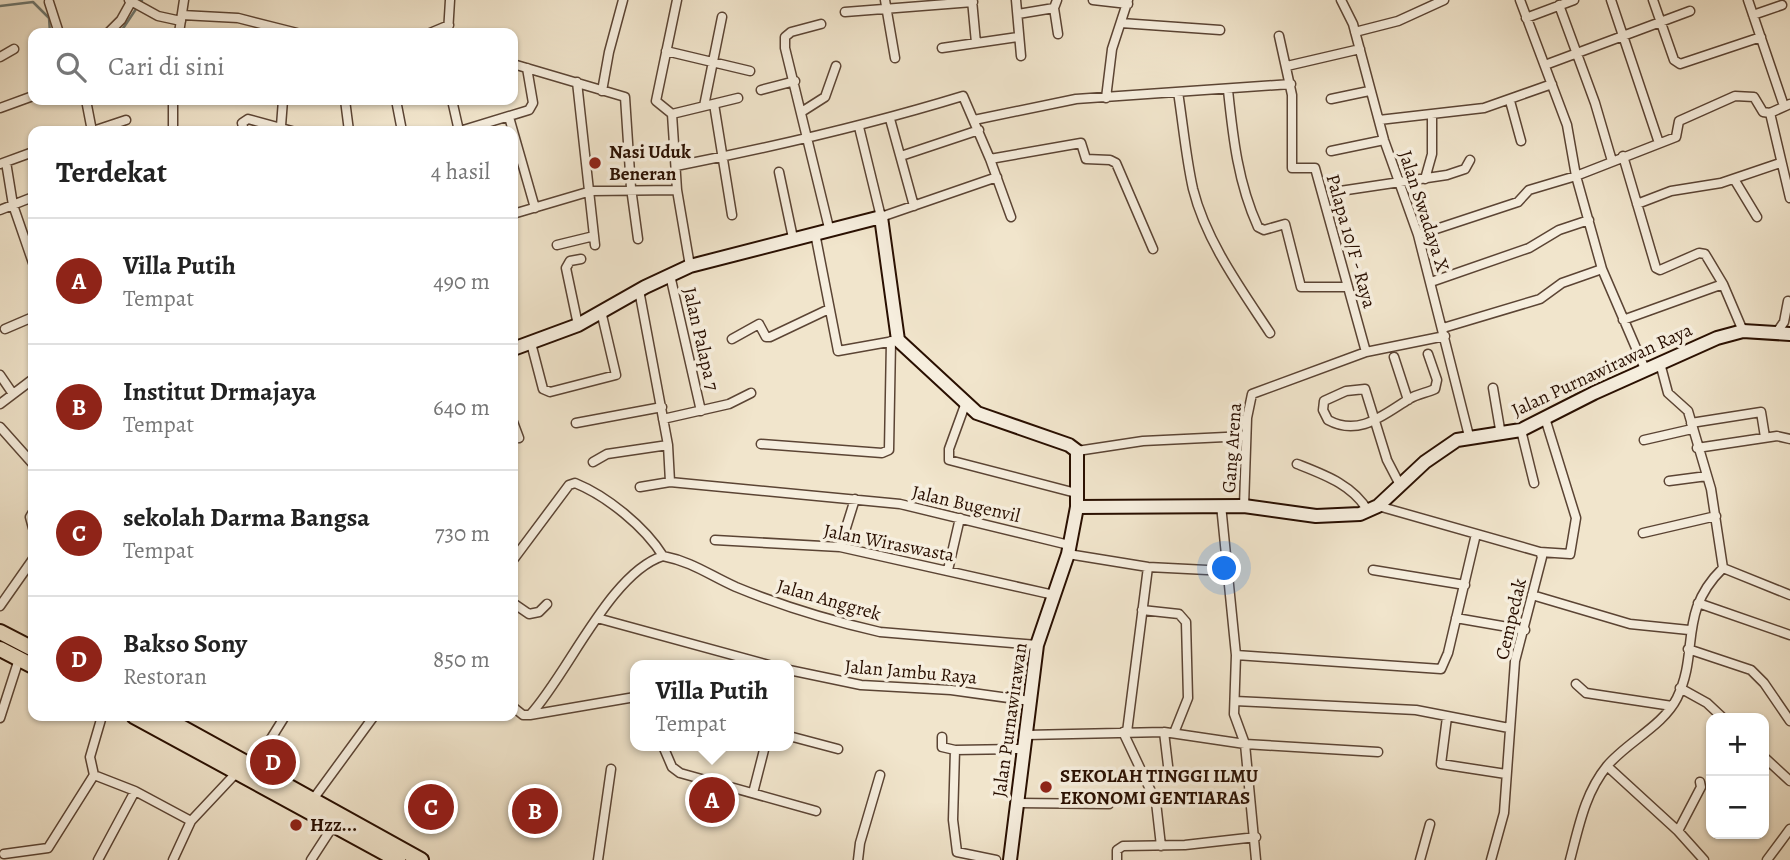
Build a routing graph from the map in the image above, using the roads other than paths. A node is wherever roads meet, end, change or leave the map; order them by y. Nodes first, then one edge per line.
1 (184, 0) edge
2 (450, 0) edge
3 (623, 0) edge
4 (677, 0) edge
5 (1016, 0) edge
6 (1093, 0) edge
7 (1341, 0) edge
8 (1444, 0) edge
9 (1520, 0) edge
10 (1574, 0) edge
11 (1611, 0) edge
12 (1653, 0) edge
13 (1748, 0) edge
14 (51, 1) edge
15 (972, 1) edge
16 (1128, 2) edge
17 (131, 3) edge
18 (885, 4) edge
19 (1055, 4) edge
20 (1559, 5) junction
21 (1782, 5) dead end
22 (1690, 11) dead end
23 (845, 12) dead end
24 (1018, 14) junction
25 (1753, 15) junction
26 (722, 17) dead end
27 (181, 18) junction
28 (1525, 18) junction
29 (1661, 22) junction
30 (1121, 23) junction
31 (821, 24) dead end
32 (59, 28) edge
33 (113, 28) edge
34 (179, 28) edge
35 (277, 28) edge
36 (449, 28) edge
37 (1220, 30) dead end
38 (1355, 32) junction
39 (1058, 34) dead end
40 (1623, 35) junction
41 (1279, 36) dead end
42 (1018, 37) junction
43 (1761, 37) junction
44 (976, 43) junction
45 (942, 48) dead end
46 (14, 49) dead end
47 (1360, 50) junction
48 (666, 51) junction
49 (1577, 54) junction
50 (1021, 55) dead end
51 (0, 57) edge
52 (895, 58) dead end
53 (712, 64) junction
54 (518, 65) edge
55 (1545, 65) junction
56 (836, 66) dead end
57 (1287, 66) junction
58 (527, 68) junction
59 (750, 71) dead end
60 (794, 81) junction
61 (577, 82) junction
62 (1291, 84) junction
63 (1552, 84) junction
64 (761, 90) dead end
65 (1228, 90) junction
66 (602, 91) junction
67 (1370, 91) junction
68 (1178, 92) junction
69 (28, 98) edge
70 (738, 98) dead end
71 (1106, 98) junction
72 (1331, 99) dead end
73 (1510, 101) junction
74 (714, 104) junction
75 (87, 105) edge
76 (173, 105) edge
77 (283, 105) edge
78 (346, 105) edge
79 (397, 105) edge
80 (453, 105) edge
81 (1787, 105) edge
82 (704, 106) junction
83 (0, 108) edge
84 (803, 111) junction
85 (1770, 113) junction
86 (672, 114) junction
87 (1432, 114) junction
88 (509, 117) junction
89 (890, 118) junction
90 (127, 120) dead end
91 (974, 120) junction
92 (1379, 120) junction
93 (91, 126) edge
94 (108, 126) edge
95 (173, 126) edge
96 (243, 126) edge
97 (281, 126) joint
98 (348, 126) edge
99 (401, 126) edge
100 (459, 126) edge
101 (478, 126) edge
102 (512, 126) edge
103 (859, 127) junction
104 (979, 130) junction
105 (808, 140) junction
106 (1384, 140) junction
107 (1521, 141) dead end
108 (1659, 143) junction
109 (518, 148) edge
110 (1331, 151) dead end
111 (28, 154) edge
112 (901, 156) junction
113 (1623, 156) junction
114 (724, 157) junction
115 (990, 159) junction
116 (1470, 160) dead end
117 (1612, 161) junction
118 (3, 163) edge
119 (1780, 163) junction
120 (676, 166) junction
121 (779, 172) dead end
122 (1576, 176) junction
123 (997, 177) junction
124 (1425, 178) junction
125 (1734, 179) junction
126 (1397, 181) junction
127 (631, 188) junction
128 (677, 190) junction
129 (591, 191) junction
130 (1340, 191) dead end
131 (1790, 198) edge
132 (28, 199) edge
133 (1637, 204) junction
134 (13, 205) junction
135 (914, 206) junction
136 (535, 208) junction
137 (0, 210) edge
138 (518, 213) edge
139 (732, 215) dead end
140 (881, 217) junction
141 (1011, 217) dead end
142 (1757, 217) dead end
143 (1589, 220) junction
144 (829, 228) junction
145 (815, 233) junction
146 (1418, 235) junction
147 (793, 238) junction
148 (638, 239) dead end
149 (556, 245) dead end
150 (28, 249) edge
151 (1153, 249) dead end
152 (581, 259) dead end
153 (690, 267) junction
154 (1602, 269) junction
155 (670, 275) junction
156 (1432, 282) junction
157 (1723, 284) junction
158 (1348, 287) junction
159 (639, 290) junction
160 (1788, 301) edge
161 (829, 309) junction
162 (601, 311) junction
163 (28, 319) edge
164 (1623, 320) junction
165 (578, 325) junction
166 (5, 329) dead end
167 (1743, 331) junction
168 (1777, 331) junction
169 (1444, 332) junction
170 (1270, 333) dead end
171 (1790, 334) edge
172 (732, 339) dead end
173 (895, 341) junction
174 (531, 343) junction
175 (518, 347) edge
176 (1366, 352) junction
177 (1429, 354) dead end
178 (1394, 358) dead end
179 (1660, 363) junction
180 (1645, 369) junction
181 (0, 375) edge
182 (28, 383) edge
183 (1493, 388) dead end
184 (751, 393) dead end
185 (13, 394) junction
186 (1408, 400) junction
187 (0, 404) edge
188 (965, 405) junction
189 (662, 407) junction
190 (701, 411) junction
191 (1545, 418) junction
192 (663, 419) junction
193 (1373, 421) junction
194 (576, 423) dead end
195 (1691, 426) junction
196 (0, 427) edge
197 (1521, 430) junction
198 (1502, 435) junction
199 (1246, 436) junction
200 (1469, 436) junction
201 (1765, 437) junction
202 (1790, 439) edge
203 (1644, 440) dead end
204 (761, 444) dead end
205 (668, 445) junction
206 (1697, 449) junction
207 (1077, 451) junction
208 (28, 458) edge
209 (593, 462) dead end
210 (1297, 464) dead end
211 (1707, 475) junction
212 (1670, 481) dead end
213 (670, 482) junction
214 (1534, 483) dead end
215 (1400, 485) junction
216 (640, 487) dead end
217 (855, 499) junction
218 (1077, 500) junction
219 (1221, 505) junction
220 (1244, 506) junction
221 (1373, 509) junction
222 (1716, 516) junction
223 (960, 518) junction
224 (1643, 533) dead end
225 (1476, 534) junction
226 (715, 540) dead end
227 (841, 547) junction
228 (1069, 549) junction
229 (1540, 552) junction
230 (518, 554) edge
231 (663, 556) junction
232 (28, 566) edge
233 (1148, 567) junction
234 (1723, 568) junction
235 (948, 570) junction
236 (1373, 570) dead end
237 (1227, 571) junction
238 (1465, 585) junction
239 (1054, 594) junction
240 (1532, 595) junction
241 (1790, 595) edge
242 (1698, 603) junction
243 (547, 604) dead end
244 (0, 606) edge
245 (518, 606) edge
246 (1142, 610) junction
247 (597, 618) junction
248 (1456, 618) junction
249 (1525, 630) junction
250 (1689, 631) junction
251 (0, 632) edge
252 (1790, 635) edge
253 (1037, 645) junction
254 (28, 646) edge
255 (0, 649) edge
256 (1688, 649) junction
257 (1236, 655) junction
258 (19, 659) junction
259 (751, 660) edge
260 (28, 664) edge
261 (794, 674) edge
262 (1576, 684) dead end
263 (1680, 688) junction
264 (630, 698) edge
265 (1030, 701) junction
266 (1235, 701) junction
267 (1672, 706) junction
268 (518, 711) edge
269 (1718, 713) edge
270 (530, 715) junction
271 (1447, 717) junction
272 (0, 718) edge
273 (101, 721) edge
274 (143, 721) edge
275 (171, 721) edge
276 (282, 721) edge
277 (370, 721) edge
278 (1790, 721) edge
279 (1509, 728) junction
280 (1125, 732) junction
281 (1169, 733) junction
282 (1026, 735) junction
283 (794, 737) edge
284 (942, 737) dead end
285 (1245, 744) junction
286 (838, 749) dead end
287 (1024, 749) junction
288 (955, 750) junction
289 (665, 751) edge
290 (764, 751) edge
291 (1378, 752) dead end
292 (1769, 761) edge
293 (254, 766) junction
294 (1607, 766) junction
295 (611, 769) dead end
296 (238, 771) junction
297 (1168, 774) dead end
298 (1506, 774) junction
299 (94, 775) junction
300 (880, 775) dead end
301 (1790, 780) edge
302 (1700, 782) dead end
303 (135, 791) junction
304 (753, 793) junction
305 (314, 799) junction
306 (1018, 803) junction
307 (1109, 804) dead end
308 (817, 811) dead end
309 (191, 821) junction
310 (335, 823) junction
311 (1430, 824) dead end
312 (1790, 829) edge
313 (1678, 831) junction
314 (1256, 837) junction
315 (1161, 846) junction
316 (4, 854) dead end
317 (98, 860) edge
318 (173, 860) edge
319 (311, 860) edge
320 (398, 860) edge
321 (421, 860) edge
322 (598, 860) edge
323 (859, 860) edge
324 (996, 860) edge
325 (1010, 860) edge
326 (1117, 860) edge
327 (1256, 860) edge
328 (1420, 860) edge
329 (1491, 860) edge
330 (1570, 860) edge
331 (1704, 860) edge
332 (1767, 860) edge

1 - 27 street
2 - 36 street
3 - 66 street
4 - 48 street
5 - 24 street
6 - 16 street
7 - 38 street, Jalan Swadaya X
8 - 38 street
9 - 28 street
10 - 20 street
11 - 40 street
12 - 29 street
13 - 25 street
14 - 32 street
15 - 18 street
15 - 44 street
16 - 30 street
17 - 27 street
17 - 33 street
18 - 23 street
18 - 52 street
19 - 24 street
19 - 39 street
20 - 28 street
20 - 49 street
21 - 25 street
22 - 29 street
24 - 42 street
25 - 43 street
26 - 53 street
27 - 34 street
27 - 35 street
28 - 55 street
29 - 40 street
29 - 43 street
30 - 37 street
30 - 71 street
31 - 60 street
38 - 47 street, Jalan Swadaya X
40 - 49 street
40 - 108 street
41 - 57 street, Palapa 10/F - Raya
42 - 44 street
42 - 50 street
43 - 81 street
44 - 45 street
46 - 51 street
47 - 57 street
47 - 67 street, Jalan Swadaya X
48 - 53 street
48 - 86 street
49 - 55 street
49 - 117 street
53 - 59 street
53 - 82 street
54 - 58 street
55 - 63 street
56 - 84 street
57 - 62 street, Palapa 10/F - Raya
58 - 61 street
58 - 88 street
60 - 64 street
60 - 84 street
61 - 66 street
61 - 129 street
62 - 65 street
62 - 158 street, Palapa 10/F - Raya
63 - 73 street
63 - 122 street
65 - 68 street
65 - 158 street
66 - 127 street
67 - 72 street
67 - 92 street, Jalan Swadaya X
68 - 71 street
68 - 170 street
69 - 83 street
70 - 74 street
71 - 91 street
73 - 87 street
73 - 107 street
74 - 82 street
74 - 114 street
75 - 93 street
76 - 95 street
77 - 97 street
78 - 98 street
79 - 99 street
80 - 100 street
81 - 85 street
82 - 86 street
84 - 105 street
85 - 108 street
85 - 119 street
86 - 120 street
87 - 92 street
87 - 124 street
88 - 101 street
88 - 102 street
89 - 91 street
89 - 103 street
89 - 112 street
90 - 94 street
91 - 104 street
92 - 106 street, Jalan Swadaya X
96 - 97 street
103 - 105 street
103 - 140 street
104 - 112 street
104 - 115 street
105 - 114 street
105 - 144 street
106 - 110 street
106 - 126 street, Jalan Swadaya X
108 - 113 street
109 - 136 street
111 - 118 street
112 - 135 street
113 - 117 street
113 - 133 street
114 - 120 street
114 - 139 street
115 - 123 street
115 - 151 street
116 - 124 street
117 - 122 street
118 - 134 street
119 - 125 street
119 - 131 street
120 - 128 street
121 - 147 street
122 - 143 street
122 - 146 street
123 - 135 street
123 - 141 street
124 - 126 street
125 - 133 street
125 - 142 street
126 - 130 street
126 - 146 street, Jalan Swadaya X
127 - 128 street
127 - 129 street
127 - 148 street
128 - 153 street
129 - 136 street
129 - 149 street
132 - 134 street
133 - 157 street
134 - 137 street
134 - 150 street
135 - 140 street
136 - 138 street
140 - 144 street
140 - 173 street
143 - 154 street
143 - 156 street
144 - 145 street
145 - 147 street
145 - 161 street
146 - 156 street, Jalan Swadaya X
147 - 153 street
152 - 165 street
153 - 155 street
154 - 164 street
154 - 169 street
155 - 159 street
155 - 190 street, Jalan Palapa 7
156 - 169 street, Jalan Swadaya X
157 - 164 street
157 - 167 street
158 - 176 street, Palapa 10/F - Raya
159 - 162 street
159 - 189 street
160 - 168 street
161 - 172 street
161 - 173 street
162 - 165 street
162 - 174 street
163 - 166 street
164 - 180 street
165 - 174 street
167 - 168 street, Jalan Purnawirawan Raya
167 - 179 street, Jalan Purnawirawan Raya
168 - 171 street, Jalan Purnawirawan Raya
169 - 176 street
169 - 200 street, Jalan Swadaya X
173 - 188 street
173 - 204 street
174 - 175 street
176 - 199 street, Gang Arena
177 - 186 street
178 - 186 street
179 - 180 street, Jalan Purnawirawan Raya
179 - 195 street
180 - 191 street, Jalan Purnawirawan Raya
181 - 185 street
182 - 185 street
183 - 198 street
184 - 190 street
185 - 187 street
186 - 193 street
188 - 207 street
188 - 218 street
189 - 192 street
189 - 194 street
190 - 192 street
191 - 197 street, Jalan Purnawirawan Raya
191 - 229 street
192 - 205 street
193 - 193 street
193 - 215 street
195 - 201 street
195 - 203 street
195 - 206 street
196 - 208 street
197 - 198 street, Jalan Purnawirawan Raya
197 - 214 street
198 - 200 street, Jalan Purnawirawan Raya
199 - 207 street
199 - 220 street, Gang Arena
200 - 215 street, Jalan Purnawirawan Raya
201 - 202 street
201 - 206 street
205 - 209 street
205 - 213 street
206 - 211 street
207 - 218 street, Jalan Purnawirawan
210 - 221 street
211 - 212 street
211 - 222 street
213 - 216 street, Jalan Bugenvil
213 - 217 street, Jalan Bugenvil
215 - 221 street, Jalan Purnawirawan Raya
217 - 223 street, Jalan Bugenvil
217 - 227 street
218 - 219 street
218 - 228 street, Jalan Purnawirawan
219 - 220 street
219 - 237 street
220 - 221 street
221 - 225 street
222 - 224 street
222 - 234 street
223 - 228 street, Jalan Bugenvil
223 - 235 street
225 - 229 street
225 - 238 street
226 - 227 street, Jalan Wiraswasta
227 - 235 street, Jalan Wiraswasta
228 - 233 street, Jalan Bugenvil
228 - 239 street, Jalan Purnawirawan
229 - 240 street, Cempedak
230 - 231 street
231 - 247 street
231 - 253 street, Jalan Anggrek
232 - 244 street
233 - 237 street, Jalan Bugenvil
233 - 246 street
234 - 241 street
234 - 242 street
235 - 239 street, Jalan Wiraswasta
236 - 238 street
237 - 257 street
238 - 248 street
239 - 253 street, Jalan Purnawirawan
240 - 249 street, Cempedak
240 - 250 street
242 - 250 street
242 - 252 street
243 - 245 street
246 - 280 street
246 - 281 street
247 - 259 street
247 - 270 street
248 - 249 street
248 - 257 street
249 - 279 street, Cempedak
250 - 256 street
251 - 254 highway
253 - 265 street, Jalan Purnawirawan
255 - 258 highway
256 - 263 street
256 - 278 street
257 - 266 street
258 - 260 highway
258 - 272 street
261 - 265 street, Jalan Jambu Raya
262 - 267 street
263 - 267 street
263 - 269 street
264 - 270 street
265 - 282 street, Jalan Purnawirawan
266 - 271 street
266 - 285 street
267 - 294 street
268 - 270 street
271 - 279 street
271 - 298 street
273 - 299 street
274 - 296 highway
275 - 293 highway
276 - 293 street
277 - 305 street
279 - 298 street, Cempedak
280 - 281 street
280 - 282 street
280 - 315 street
281 - 285 street
281 - 297 street
282 - 287 street, Jalan Purnawirawan
283 - 286 street
284 - 288 street
285 - 291 street
285 - 314 street
287 - 288 street
287 - 306 street, Jalan Purnawirawan
288 - 324 street
289 - 304 street
290 - 304 street
292 - 301 street
293 - 305 highway
294 - 313 street
294 - 330 street
295 - 322 street
296 - 309 street
296 - 310 highway
298 - 329 street, Cempedak
299 - 303 street
299 - 316 street
300 - 323 street
302 - 313 street
303 - 309 street
303 - 317 street
304 - 308 street
305 - 321 highway
306 - 307 street
306 - 325 street, Jalan Purnawirawan
309 - 318 street
310 - 319 street
310 - 320 highway
311 - 328 street
312 - 332 street
313 - 331 street
314 - 315 street
314 - 327 street
315 - 326 street

